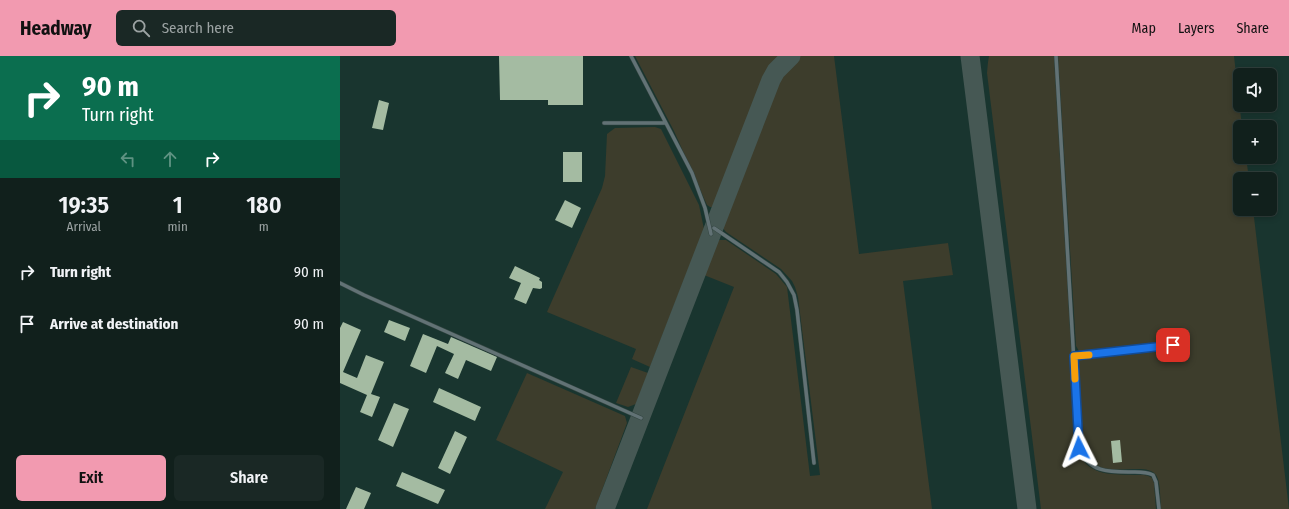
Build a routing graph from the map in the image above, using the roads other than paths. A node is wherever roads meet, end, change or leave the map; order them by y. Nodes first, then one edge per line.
1 (631, 56) edge
2 (1056, 56) edge
3 (604, 123) dead end
4 (665, 123) junction
5 (714, 228) dead end
6 (711, 234) dead end
7 (340, 283) edge
8 (1173, 345) dead end
9 (1074, 356) junction
10 (641, 418) dead end
11 (814, 463) dead end
12 (1159, 509) edge

1 - 4 lane
2 - 9 lane
3 - 4 lane
4 - 6 lane
5 - 11 lane
7 - 10 lane
8 - 9 lane
9 - 12 lane

